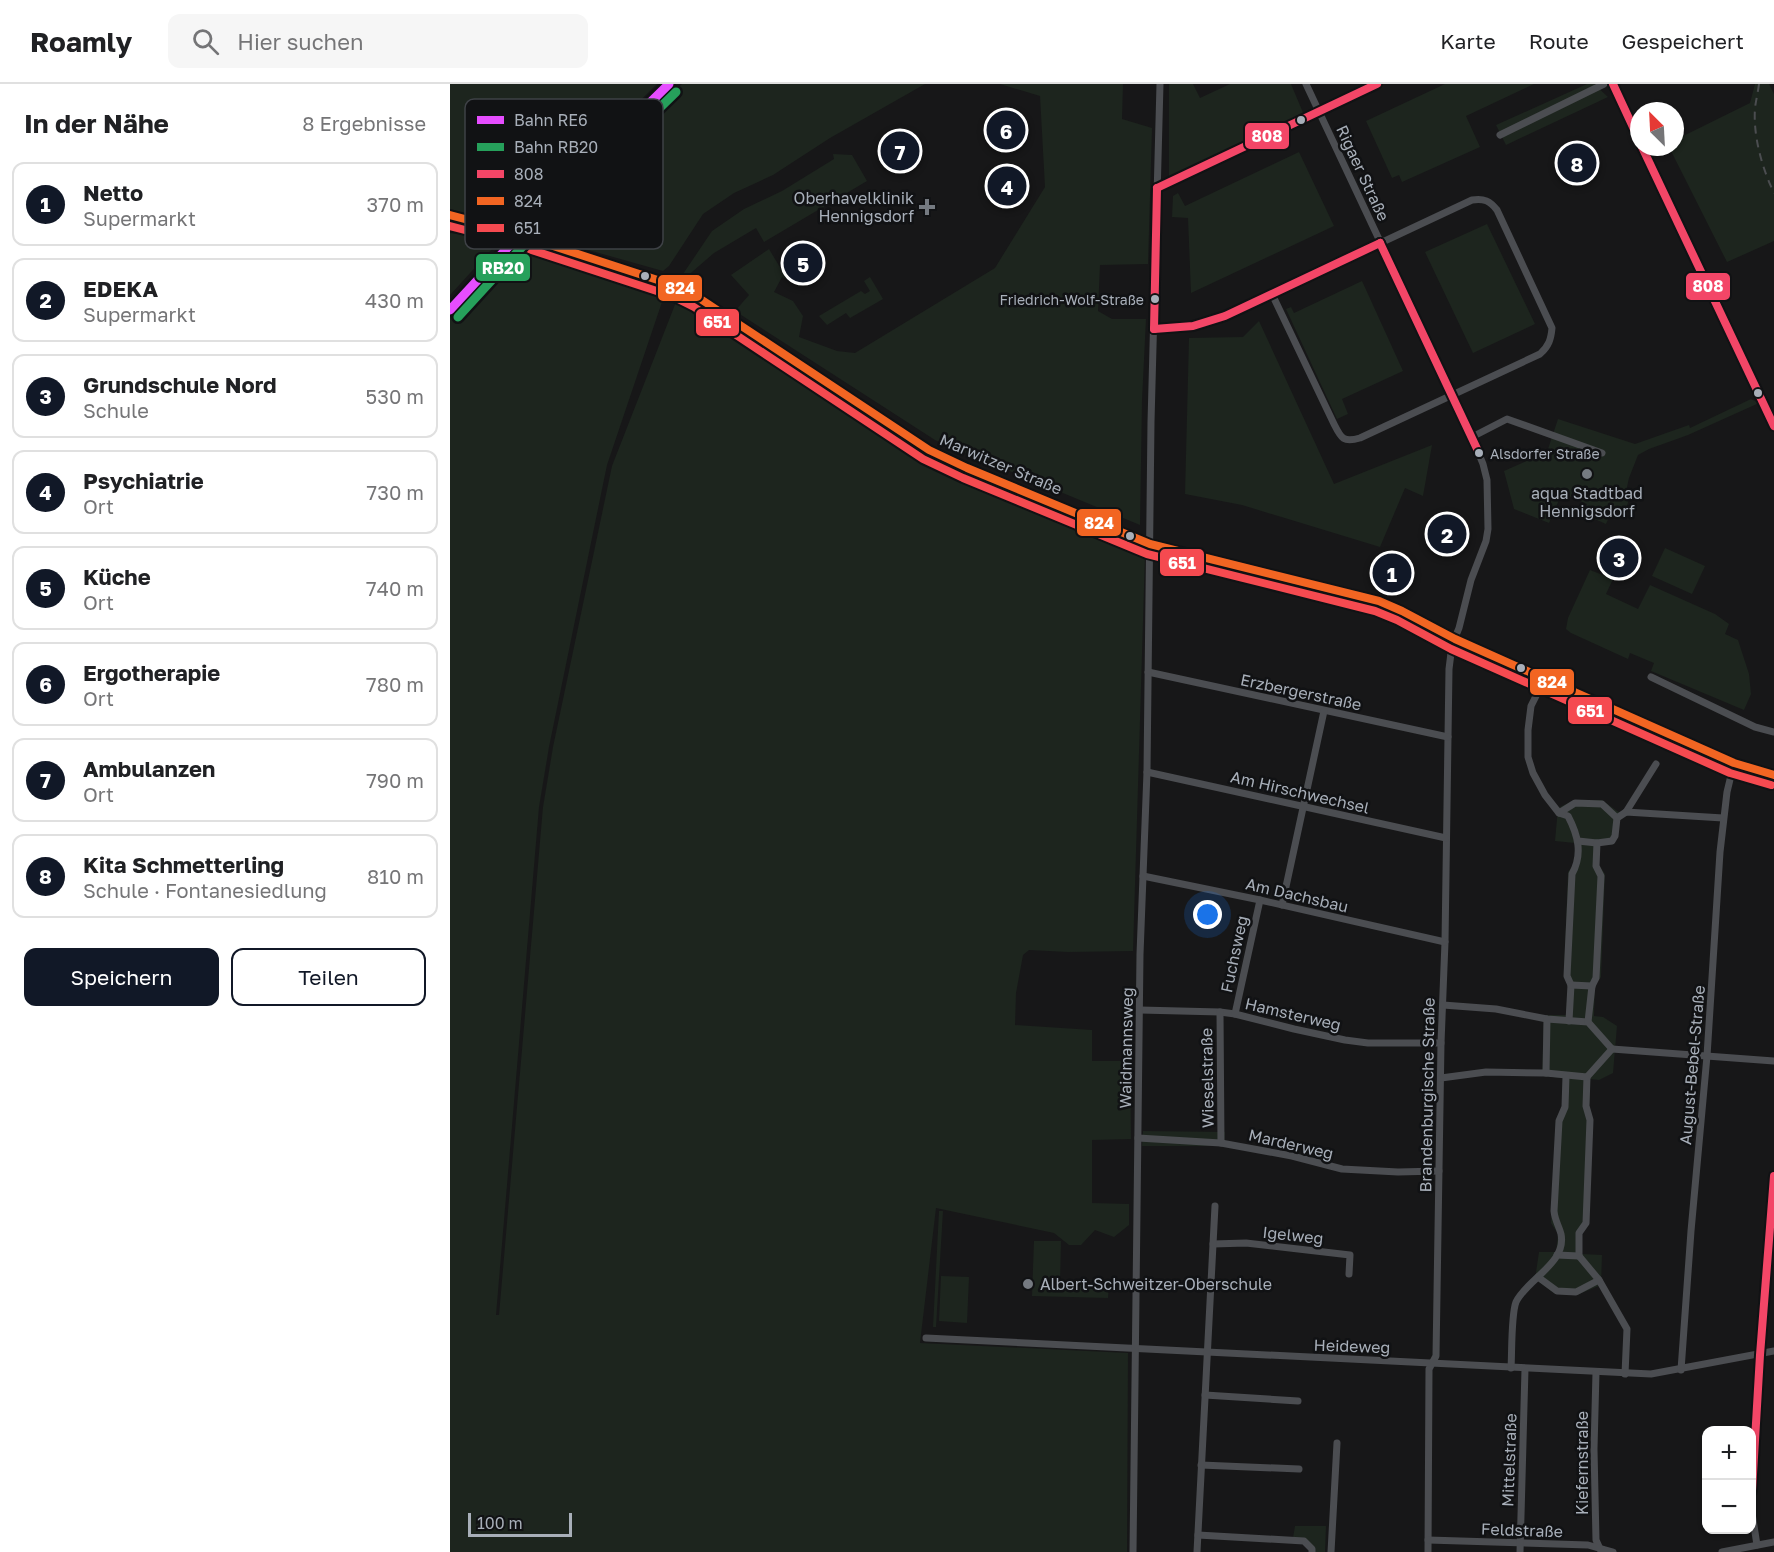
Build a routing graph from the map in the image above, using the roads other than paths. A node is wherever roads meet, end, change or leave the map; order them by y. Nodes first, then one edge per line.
1 (1160, 84) edge
2 (1306, 84) edge
3 (1377, 84) edge
4 (1604, 84) edge
5 (1613, 84) edge
6 (1320, 111) junction
7 (1630, 121) edge
8 (1500, 135) dead end
9 (1646, 156) edge
10 (1157, 188) junction
11 (450, 215) edge
12 (465, 219) edge
13 (1380, 243) junction
14 (563, 249) edge
15 (1272, 294) junction
16 (1154, 329) junction
17 (1453, 395) junction
18 (1774, 426) edge
19 (1472, 437) junction
20 (1602, 453) dead end
21 (1150, 544) junction
22 (1455, 639) junction
23 (1148, 672) junction
24 (1651, 677) dead end
25 (1545, 678) junction
26 (1324, 711) junction
27 (1774, 732) edge
28 (1449, 737) junction
29 (1734, 763) junction
30 (1656, 764) dead end
31 (1147, 772) junction
32 (1774, 775) edge
33 (1303, 806) junction
34 (1626, 812) junction
35 (1559, 813) junction
36 (1617, 818) junction
37 (1724, 818) junction
38 (1446, 838) junction
39 (1578, 841) junction
40 (1597, 843) junction
41 (1143, 876) junction
42 (1260, 900) junction
43 (1282, 905) junction
44 (1445, 942) junction
45 (1571, 985) junction
46 (1592, 986) junction
47 (1443, 1005) junction
48 (1140, 1010) junction
49 (1220, 1012) junction
50 (1235, 1014) junction
51 (1547, 1019) junction
52 (1569, 1021) junction
53 (1588, 1022) junction
54 (1440, 1043) junction
55 (1612, 1049) junction
56 (1707, 1056) junction
57 (1774, 1061) edge
58 (1546, 1073) junction
59 (1566, 1076) junction
60 (1587, 1077) junction
61 (1441, 1078) junction
62 (1138, 1138) junction
63 (1221, 1143) junction
64 (1439, 1172) junction
65 (1774, 1176) edge
66 (1215, 1206) dead end
67 (1213, 1244) junction
68 (1557, 1255) junction
69 (1579, 1256) junction
70 (1349, 1274) dead end
71 (1538, 1277) junction
72 (1599, 1281) junction
73 (927, 1338) dead end
74 (1136, 1348) junction
75 (1774, 1351) edge
76 (1207, 1353) junction
77 (1760, 1355) junction
78 (1432, 1363) junction
79 (1511, 1368) junction
80 (1525, 1369) junction
81 (1681, 1370) junction
82 (1596, 1372) junction
83 (1625, 1374) junction
84 (1205, 1395) junction
85 (1298, 1401) dead end
86 (1337, 1443) dead end
87 (1202, 1465) junction
88 (1299, 1469) dead end
89 (1753, 1480) edge
90 (1755, 1534) edge
91 (1198, 1536) junction
92 (1428, 1540) junction
93 (1774, 1542) edge
94 (1520, 1544) junction
95 (1757, 1545) junction
96 (1600, 1550) edge
97 (1133, 1552) edge
98 (1197, 1552) edge
99 (1312, 1552) edge
100 (1331, 1552) edge
101 (1428, 1552) edge
102 (1520, 1552) edge
103 (1613, 1552) edge
104 (1722, 1552) edge

1 - 10 street
2 - 6 street, Rigaer Straße
3 - 6 street
4 - 8 street
5 - 7 street
6 - 10 street
6 - 13 street, Rigaer Straße
9 - 18 street
10 - 16 street
11 - 12 main road, Marwitzer Straße
13 - 15 street
13 - 17 street, Rigaer Straße
13 - 17 street
14 - 21 main road, Marwitzer Straße
15 - 16 street
15 - 17 street
16 - 21 street
17 - 19 street, Rigaer Straße
19 - 20 street
19 - 22 street, Rigaer Straße
21 - 22 main road, Marwitzer Straße
21 - 23 street, Waidmannsweg
22 - 25 main road, Marwitzer Straße
22 - 28 street, Brandenburgische Straße
23 - 26 street, Erzbergerstraße
23 - 31 street, Waidmannsweg
24 - 27 street
25 - 29 main road, Marwitzer Straße
25 - 35 street
26 - 28 street, Erzbergerstraße
26 - 33 street
28 - 38 street, Brandenburgische Straße
29 - 32 main road, Marwitzer Straße
29 - 37 street, August-Bebel-Straße
30 - 34 street
31 - 33 street, Am Hirschwechsel
31 - 41 street, Waidmannsweg
33 - 38 street, Am Hirschwechsel
33 - 43 street
34 - 36 street
34 - 37 street
35 - 36 street
35 - 39 street
36 - 40 street
37 - 56 street, August-Bebel-Straße
38 - 44 street, Brandenburgische Straße
39 - 40 street
39 - 45 street
40 - 46 street
41 - 42 street, Am Dachsbau
41 - 48 street, Waidmannsweg
42 - 43 street, Am Dachsbau
42 - 50 street, Fuchsweg
43 - 44 street, Am Dachsbau
44 - 47 street, Brandenburgische Straße
45 - 46 street
45 - 52 street
46 - 53 street
47 - 51 street
47 - 54 street, Brandenburgische Straße
48 - 49 street, Hamsterweg
48 - 62 street, Waidmannsweg
49 - 50 street, Hamsterweg
49 - 63 street, Wieselstraße
50 - 54 street, Hamsterweg
51 - 52 street
51 - 58 street
52 - 53 street
53 - 55 street
54 - 61 street, Brandenburgische Straße
55 - 56 street
55 - 60 street
56 - 57 street
56 - 81 street, August-Bebel-Straße
58 - 59 street
58 - 61 street
59 - 60 street
59 - 68 street
60 - 69 street
61 - 64 street, Brandenburgische Straße
62 - 63 street, Marderweg
62 - 74 street, Waidmannsweg
63 - 64 street, Marderweg
64 - 78 street, Brandenburgische Straße
65 - 77 street
66 - 67 street
67 - 70 street, Igelweg
67 - 76 street
68 - 69 street
68 - 71 street
69 - 72 street
71 - 72 street
71 - 79 street
72 - 83 street
73 - 74 street, Heideweg
74 - 76 street, Heideweg
74 - 97 street, Waidmannsweg
75 - 77 street, Heideweg
76 - 78 street, Heideweg
76 - 84 street
77 - 81 street, Heideweg
77 - 89 street
78 - 79 street, Heideweg
78 - 92 street, Brandenburgische Straße
79 - 80 street, Heideweg
80 - 82 street, Heideweg
80 - 94 street, Mittelstraße
81 - 83 street, Heideweg
82 - 83 street, Heideweg
82 - 96 street, Kiefernstraße
84 - 85 street
84 - 87 street
86 - 100 street
87 - 88 street
87 - 91 street
90 - 95 street
91 - 98 street
91 - 99 street
92 - 94 street, Feldstraße
92 - 101 street, Brandenburgische Straße
93 - 95 street
94 - 96 street, Feldstraße
94 - 102 street, Mittelstraße
95 - 104 street
96 - 103 street, Feldstraße

